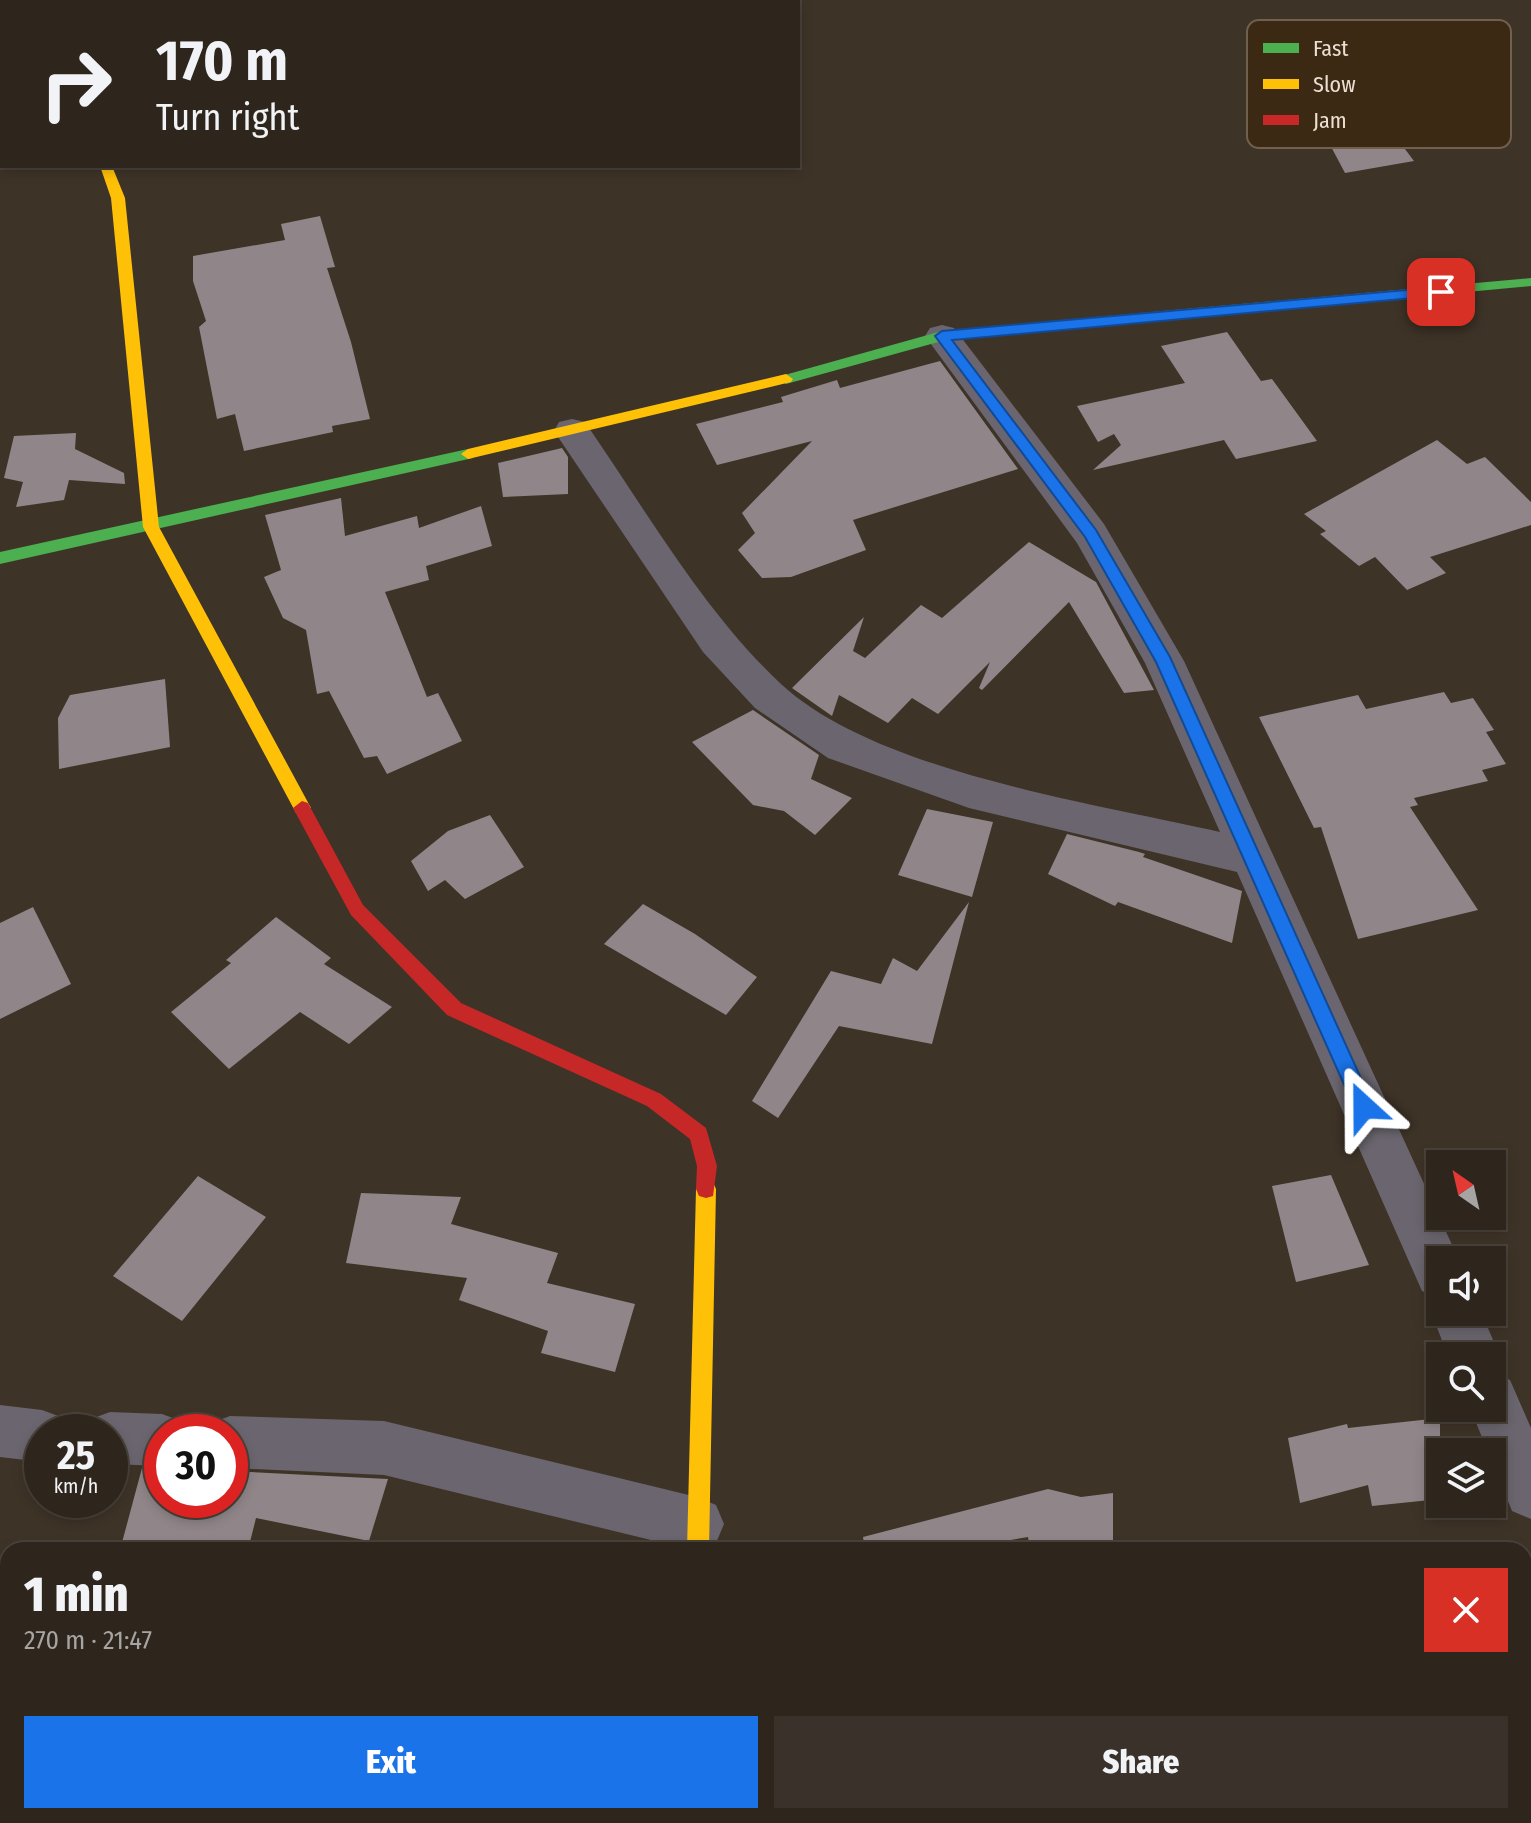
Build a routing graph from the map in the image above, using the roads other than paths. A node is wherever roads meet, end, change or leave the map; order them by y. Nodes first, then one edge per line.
1 (107, 168) edge
2 (1531, 282) edge
3 (942, 336) junction
4 (572, 431) junction
5 (151, 527) junction
6 (0, 558) edge
7 (1250, 857) junction
8 (1427, 1246) edge
9 (1502, 1422) edge
10 (0, 1431) edge
11 (24, 1434) edge
12 (248, 1443) edge
13 (1531, 1492) edge
14 (698, 1537) edge

1 - 5 street
2 - 3 street
3 - 4 street
3 - 7 street
4 - 5 street
4 - 7 street
5 - 6 street
5 - 14 street
7 - 8 street
9 - 13 street
10 - 11 street
12 - 14 street

